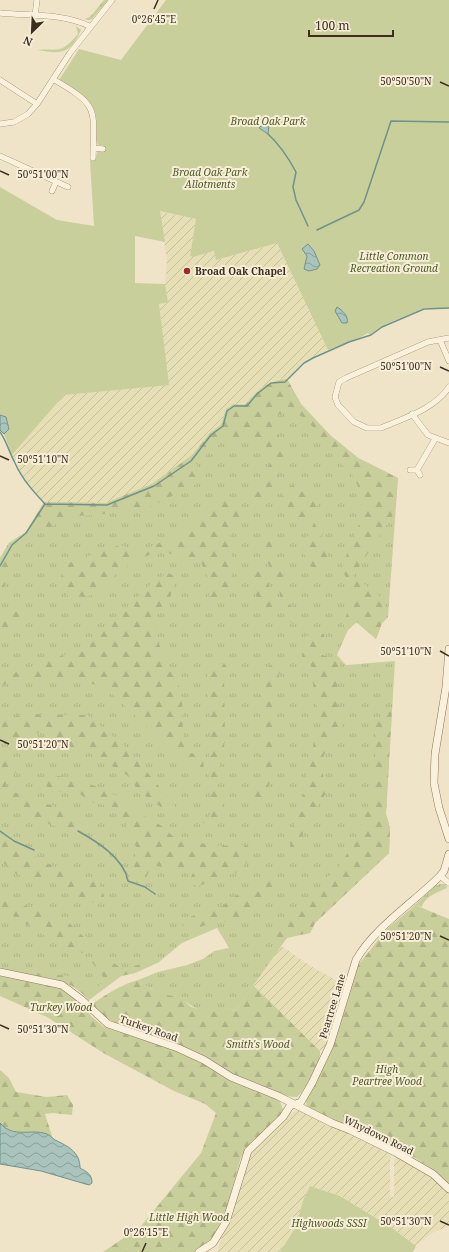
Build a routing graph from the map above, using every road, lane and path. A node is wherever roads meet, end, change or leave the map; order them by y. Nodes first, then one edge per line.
1 (37, 0) edge
2 (112, 0) edge
3 (0, 14) edge
4 (36, 16) junction
5 (89, 26) junction
6 (53, 79) junction
7 (0, 80) edge
8 (37, 104) junction
9 (0, 124) edge
10 (93, 148) junction
11 (103, 149) dead end
12 (0, 156) edge
13 (93, 158) dead end
14 (56, 182) junction
15 (68, 187) dead end
16 (52, 191) dead end
17 (449, 338) edge
18 (440, 340) junction
19 (449, 361) edge
20 (449, 387) edge
21 (412, 414) junction
22 (435, 438) junction
23 (449, 442) edge
24 (410, 470) dead end
25 (449, 649) edge
26 (447, 687) edge
27 (449, 839) edge
28 (449, 854) edge
29 (440, 876) junction
30 (449, 883) edge
31 (0, 972) edge
32 (295, 1104) junction
33 (449, 1190) edge
34 (199, 1252) edge

1 - 4 street
2 - 5 street
3 - 4 street
4 - 5 street
5 - 6 street
6 - 8 street
6 - 10 street
7 - 8 street
8 - 9 street
10 - 11 street
10 - 13 street
12 - 14 street
14 - 15 street
14 - 16 street
17 - 18 street
18 - 19 street
18 - 21 street
20 - 21 street
21 - 22 street
22 - 23 street
22 - 24 street
25 - 26 street
26 - 27 street
28 - 29 street, Peartree Lane
29 - 30 street
29 - 32 street, Peartree Lane
31 - 32 street, Turkey Road
32 - 33 street, Whydown Road
32 - 34 street, Peartree Lane

